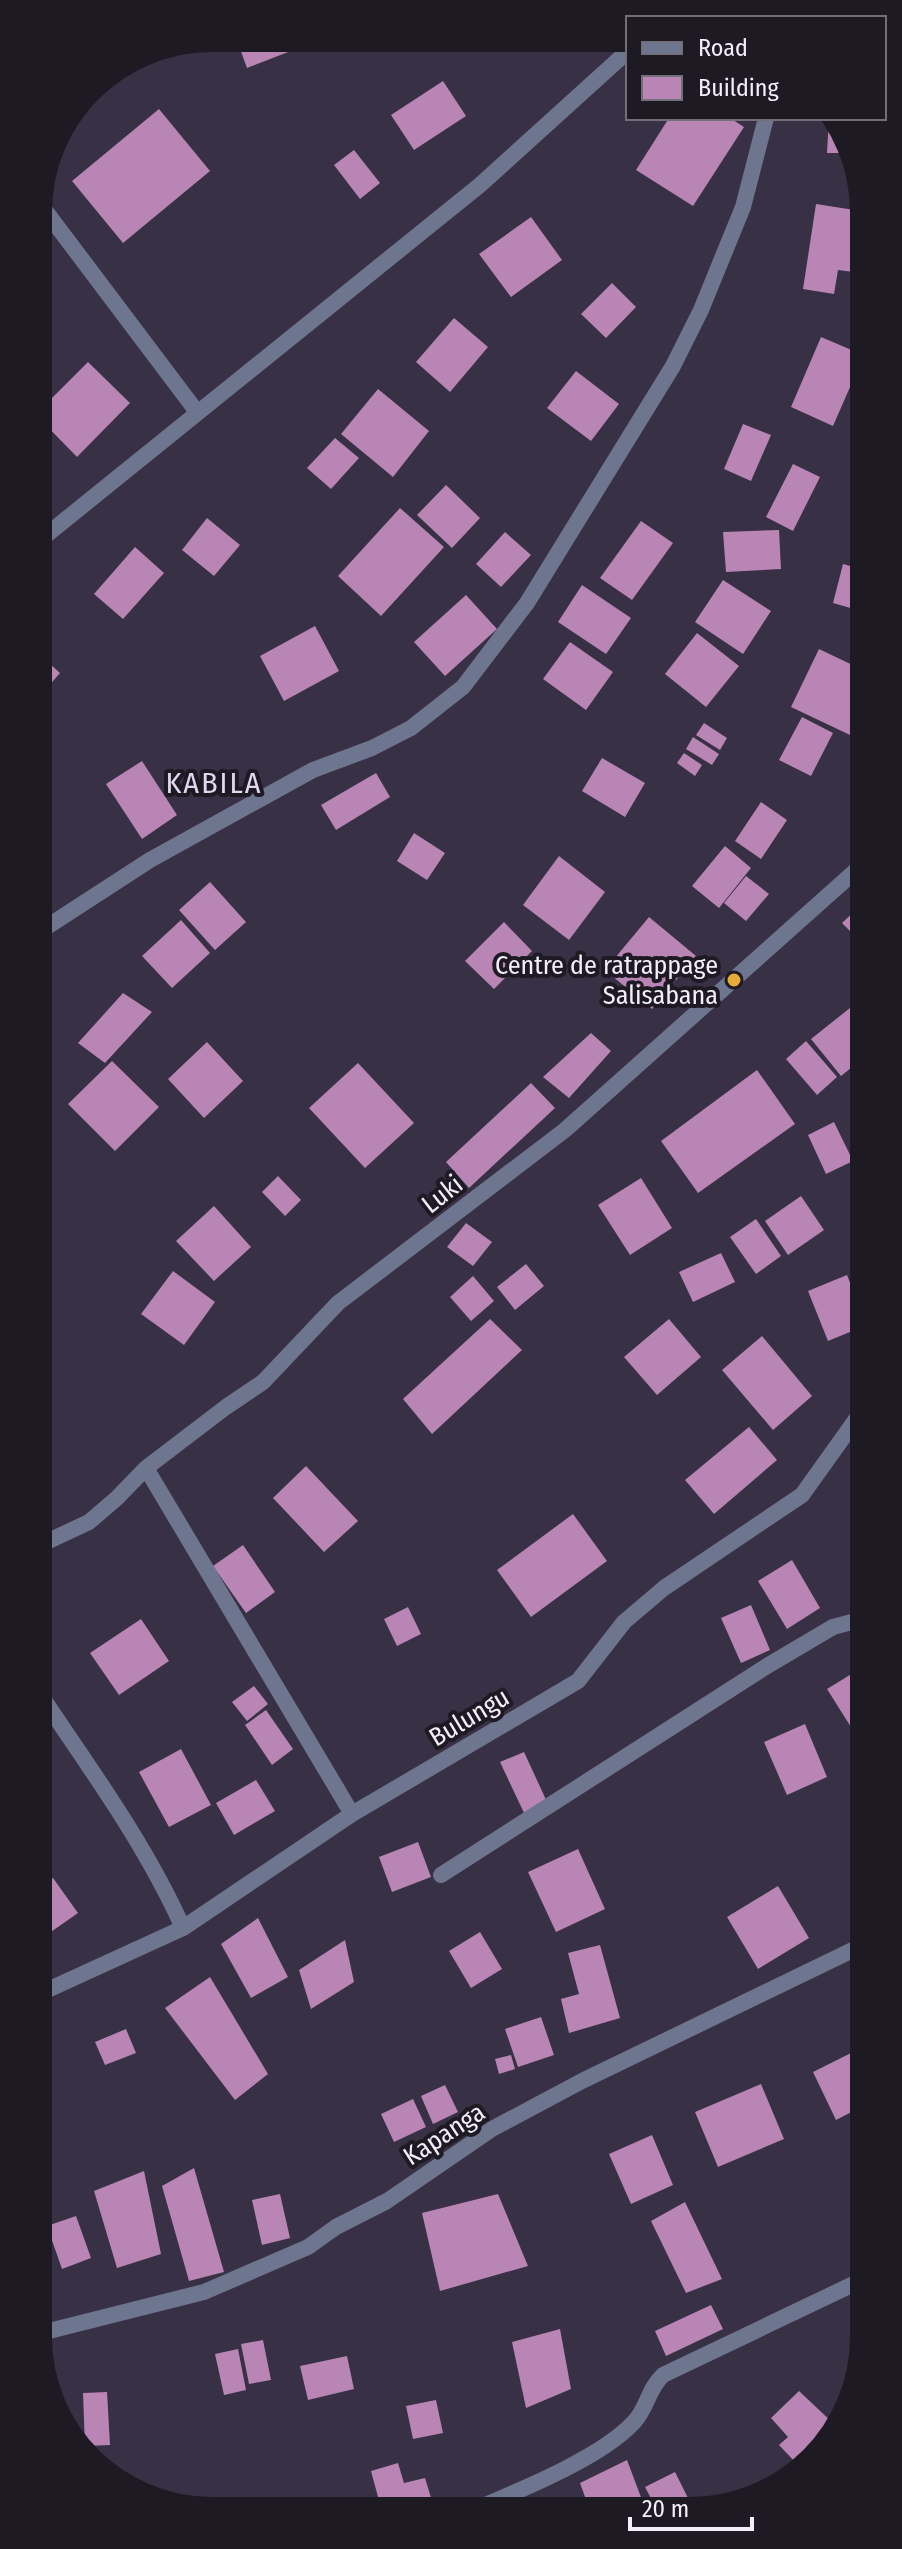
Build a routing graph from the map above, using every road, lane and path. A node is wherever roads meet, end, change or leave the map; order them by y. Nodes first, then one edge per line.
1 (626, 53) edge
2 (765, 120) edge
3 (52, 220) edge
4 (197, 412) junction
5 (52, 531) edge
6 (850, 876) edge
7 (52, 924) edge
8 (850, 1428) edge
9 (146, 1468) junction
10 (52, 1539) edge
11 (850, 1622) edge
12 (52, 1712) edge
13 (352, 1814) junction
14 (441, 1875) dead end
15 (183, 1928) junction
16 (850, 1951) edge
17 (52, 1988) edge
18 (850, 2286) edge
19 (52, 2330) edge
20 (505, 2497) edge

1 - 4 street
2 - 7 street
3 - 4 street
4 - 5 street
6 - 9 street, Luki
8 - 13 street, Bulungu
9 - 10 street, Luki
9 - 13 street
11 - 14 street
12 - 15 street
13 - 15 street, Bulungu
15 - 17 street, Bulungu
16 - 19 street, Kapanga
18 - 20 street

